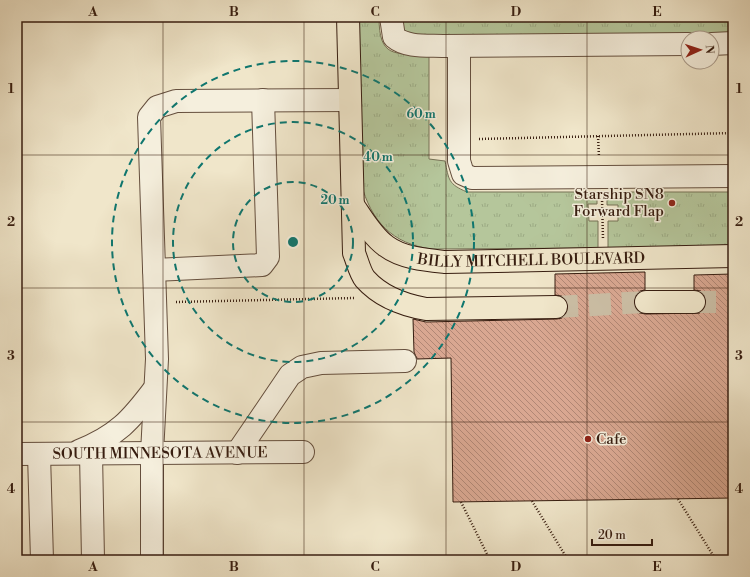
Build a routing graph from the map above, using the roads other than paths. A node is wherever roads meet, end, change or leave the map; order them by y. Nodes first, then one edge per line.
1 (348, 17) edge
2 (391, 17) edge
3 (733, 43) edge
4 (680, 44) edge
5 (720, 44) edge
6 (459, 46) junction
7 (263, 100) junction
8 (350, 100) junction
9 (733, 176) edge
10 (353, 205) junction
11 (733, 256) edge
12 (154, 270) junction
13 (646, 302) tunnel mouth
14 (694, 302) tunnel mouth
15 (556, 307) tunnel mouth
16 (405, 361) dead end
17 (155, 388) junction
18 (303, 452) dead end
19 (82, 453) junction
20 (152, 453) junction
21 (237, 453) junction
22 (17, 454) edge
23 (39, 454) junction
24 (42, 560) edge
25 (93, 560) edge
26 (152, 560) edge

1 - 8 main road
2 - 6 street
3 - 5 street
4 - 6 street
6 - 9 street
7 - 8 street
7 - 12 street
7 - 12 street
8 - 10 main road
10 - 11 main road, BILLY MITCHELL BOULEVARD
10 - 15 main road
12 - 17 street
13 - 14 main road
16 - 21 street
17 - 19 street
17 - 20 street
18 - 21 street, SOUTH MINNESOTA AVENUE
19 - 20 street, SOUTH MINNESOTA AVENUE
19 - 23 street, SOUTH MINNESOTA AVENUE
19 - 25 street
20 - 21 street, SOUTH MINNESOTA AVENUE
20 - 26 street
22 - 23 street, SOUTH MINNESOTA AVENUE
23 - 24 street

